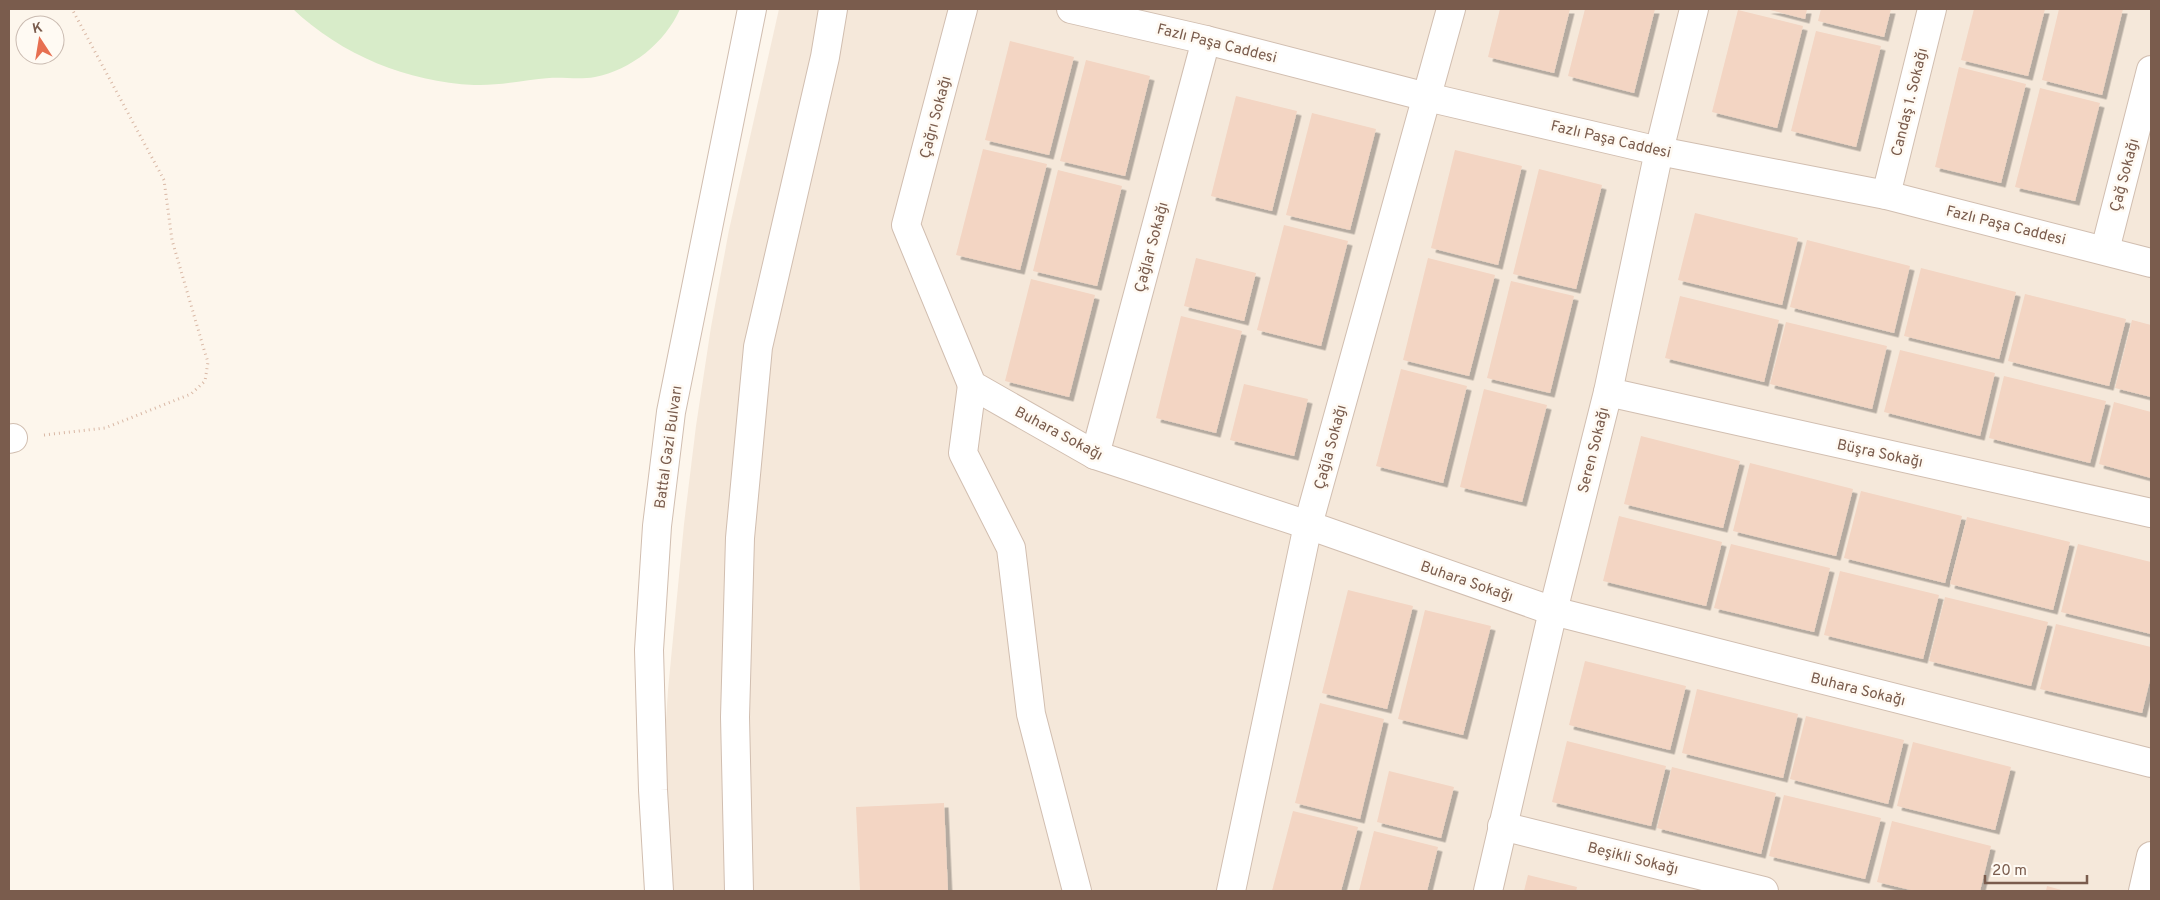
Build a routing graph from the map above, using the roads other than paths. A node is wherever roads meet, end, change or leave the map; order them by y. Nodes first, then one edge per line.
1 (752, 9) edge
2 (833, 9) edge
3 (963, 9) edge
4 (1071, 9) edge
5 (1450, 9) edge
6 (1694, 9) edge
7 (1932, 9) edge
8 (1206, 40) junction
9 (2151, 70) edge
10 (1427, 97) junction
11 (1659, 150) junction
12 (1886, 195) junction
13 (2105, 250) junction
14 (2151, 263) edge
15 (972, 385) junction
16 (1608, 392) junction
17 (1095, 455) junction
18 (2151, 513) edge
19 (1308, 525) junction
20 (1553, 611) junction
21 (2151, 763) edge
22 (1502, 826) junction
23 (2151, 856) edge
24 (659, 891) edge
25 (740, 891) edge
26 (1077, 891) edge
27 (1231, 891) edge
28 (1488, 891) edge
29 (1764, 891) edge
30 (2144, 891) edge

1 - 24 street, Battal Gazi Bulvarı
2 - 25 street
3 - 15 street, Çağrı Sokağı
4 - 8 street, Fazlı Paşa Caddesi
5 - 10 street, Çağla Sokağı
6 - 11 street, Seren Sokağı
7 - 12 street, Candaş 1. Sokağı
8 - 10 street, Fazlı Paşa Caddesi
8 - 17 street, Çağlar Sokağı
9 - 13 street, Çağ Sokağı
10 - 11 street, Fazlı Paşa Caddesi
10 - 19 street, Çağla Sokağı
11 - 12 street, Fazlı Paşa Caddesi
11 - 16 street, Seren Sokağı
12 - 13 street, Fazlı Paşa Caddesi
13 - 14 street, Fazlı Paşa Caddesi
15 - 17 street, Buhara Sokağı
15 - 26 street
16 - 18 street, Büşra Sokağı
16 - 20 street, Seren Sokağı
17 - 19 street, Buhara Sokağı
19 - 20 street, Buhara Sokağı
19 - 27 street, Çağla Sokağı
20 - 21 street, Buhara Sokağı
20 - 22 street, Seren Sokağı
22 - 28 street, Seren Sokağı
22 - 29 street, Beşikli Sokağı
23 - 30 street

